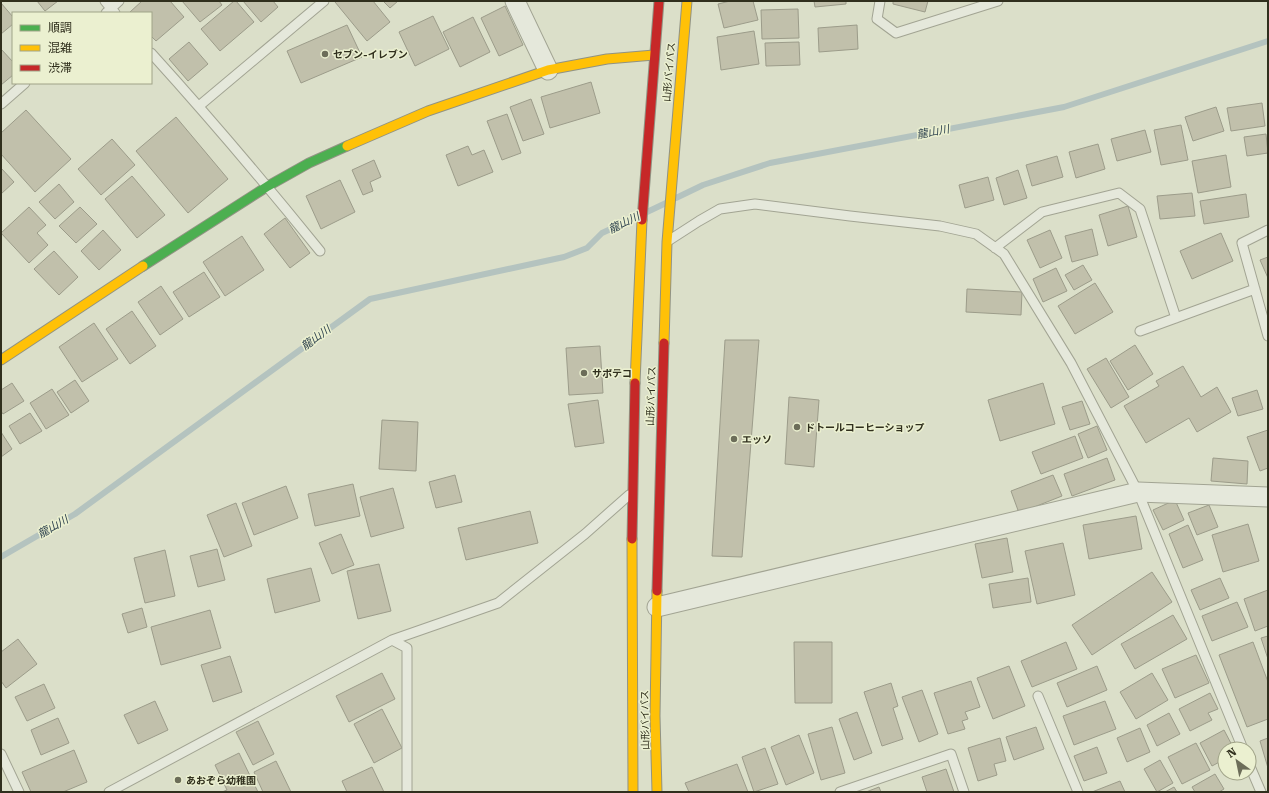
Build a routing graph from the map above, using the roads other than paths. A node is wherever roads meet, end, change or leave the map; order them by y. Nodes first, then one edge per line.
1 (105, 1) edge
2 (120, 1) edge
3 (324, 1) edge
4 (515, 1) edge
5 (659, 1) edge
6 (687, 1) edge
7 (880, 1) edge
8 (998, 1) edge
9 (111, 11) edge
10 (152, 54) edge
11 (654, 56) junction
12 (548, 70) junction
13 (24, 84) edge
14 (1, 104) edge
15 (199, 106) junction
16 (268, 186) junction
17 (1268, 230) edge
18 (667, 242) junction
19 (995, 248) junction
20 (320, 251) dead end
21 (1255, 289) junction
22 (1176, 318) junction
23 (1140, 331) dead end
24 (1268, 336) edge
25 (1, 360) edge
26 (1138, 492) junction
27 (632, 493) junction
28 (1268, 497) edge
29 (657, 607) junction
30 (392, 640) junction
31 (1038, 696) dead end
32 (1240, 741) edge
33 (1, 754) edge
34 (1256, 781) edge
35 (19, 792) edge
36 (109, 792) edge
37 (407, 792) edge
38 (633, 792) edge
39 (657, 792) edge
40 (840, 792) edge
41 (964, 792) edge
42 (1078, 792) edge
43 (1261, 792) edge

1 - 9 lane
2 - 9 lane
3 - 15 lane
4 - 12 street
5 - 11 main road, 山形バイパス
6 - 18 main road, 山形バイパス
7 - 8 lane
10 - 15 lane
11 - 12 main road
11 - 27 main road, 山形バイパス
12 - 16 main road
13 - 14 lane
15 - 16 lane
16 - 20 lane
16 - 25 main road
17 - 21 lane
18 - 19 lane
18 - 29 main road, 山形バイパス
19 - 22 lane
19 - 26 lane
21 - 22 lane
21 - 24 lane
22 - 23 lane
26 - 28 street
26 - 29 street
26 - 32 lane
27 - 30 lane
27 - 38 main road, 山形バイパス
29 - 39 main road, 山形バイパス
30 - 36 lane
30 - 37 lane
31 - 42 lane
33 - 35 lane
34 - 43 lane
40 - 41 lane

